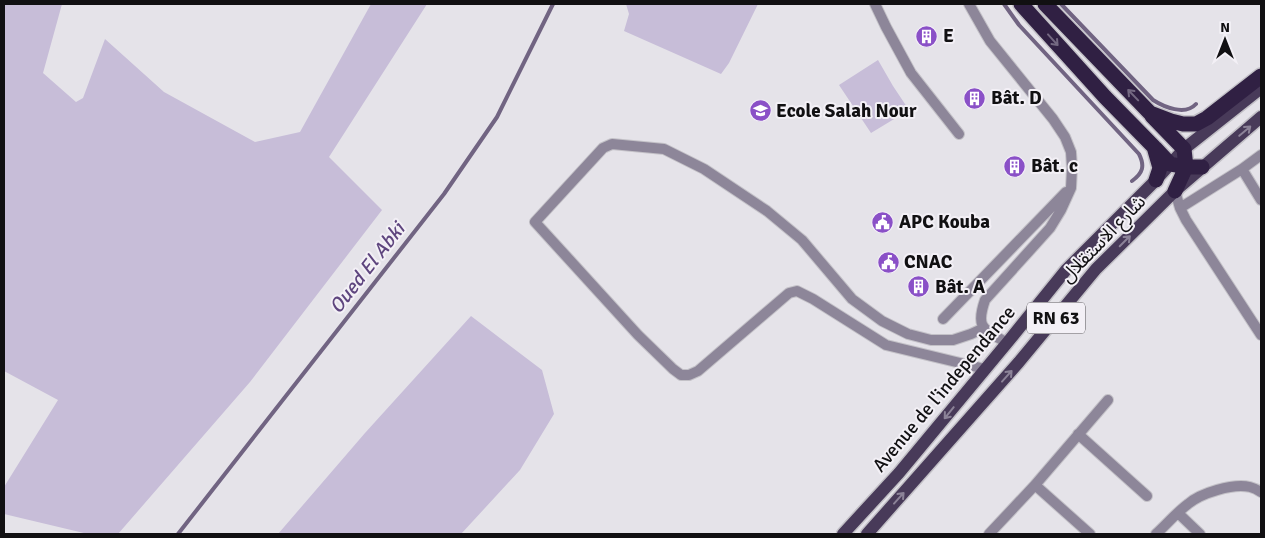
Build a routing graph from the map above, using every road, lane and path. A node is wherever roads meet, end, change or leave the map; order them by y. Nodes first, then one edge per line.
1 (876, 4) edge
2 (1020, 4) edge
3 (1045, 4) edge
4 (972, 5) edge
5 (1261, 76) edge
6 (1261, 88) edge
7 (1150, 113) junction
8 (1261, 117) edge
9 (959, 134) dead end
10 (1154, 147) junction
11 (1184, 149) junction
12 (1261, 155) edge
13 (1170, 164) junction
14 (1186, 167) junction
15 (1202, 167) junction
16 (1242, 169) junction
17 (1156, 180) junction
18 (1071, 188) junction
19 (1175, 191) junction
20 (1261, 200) edge
21 (1180, 208) junction
22 (944, 319) dead end
23 (984, 328) junction
24 (1261, 335) edge
25 (1007, 343) junction
26 (985, 369) junction
27 (1108, 400) dead end
28 (1078, 434) junction
29 (1035, 485) junction
30 (1261, 492) edge
31 (1147, 496) dead end
32 (1178, 513) junction
33 (843, 534) edge
34 (866, 534) edge
35 (990, 534) edge
36 (1090, 534) edge
37 (1156, 534) edge
38 (1200, 534) edge

1 - 9 street
2 -> 10 highway
7 -> 3 highway
4 - 18 street
5 - 7 highway
6 - 11 main road, شارع الاستقلال / RN 63
7 - 11 highway
15 -> 8 main road, شارع الاستقلال / RN 63
10 - 13 highway
10 - 17 highway
11 - 13 main road, شارع الاستقلال / RN 63
11 - 14 highway
12 - 16 street
13 - 14 highway
13 - 17 main road, شارع الاستقلال / RN 63
14 - 15 highway
14 - 19 highway
15 - 19 main road, شارع الاستقلال / RN 63
16 - 20 street
16 - 21 street
17 - 25 main road, Avenue de l'independance / RN 63
18 - 22 street
18 - 23 street
19 - 21 street
34 -> 19 main road, شارع الاستقلال / RN 63
21 - 24 street
23 - 25 street
23 - 26 street
25 - 26 main road, Avenue de l'independance / RN 63
26 -> 33 main road, Avenue de l'independance / RN 63
27 - 28 street
28 - 29 street
28 - 31 street
29 - 35 street
29 - 36 street
30 - 32 street
32 - 37 street
32 - 38 street

